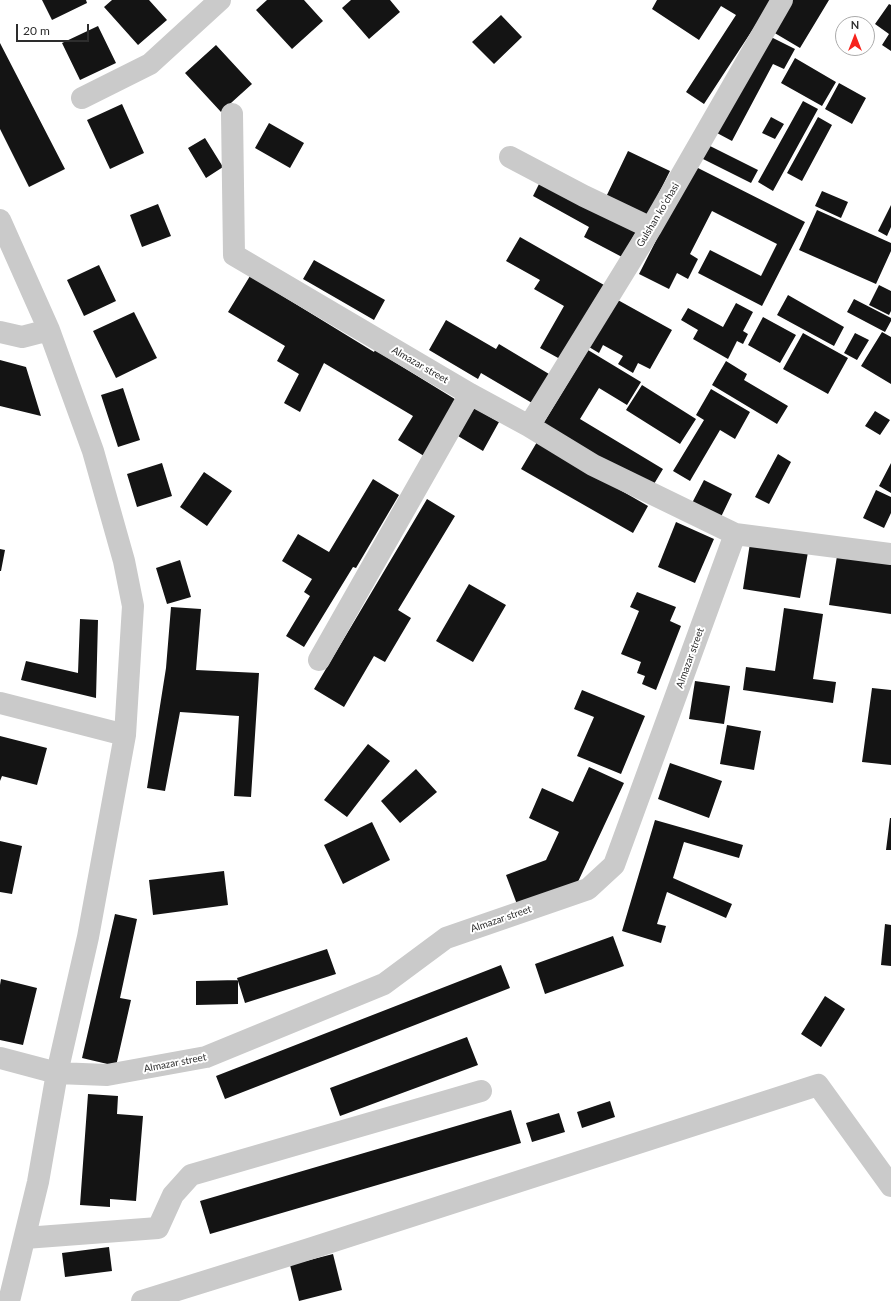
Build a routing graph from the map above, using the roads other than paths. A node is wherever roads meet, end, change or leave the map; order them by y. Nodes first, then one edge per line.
1 (220, 0) edge
2 (782, 0) edge
3 (82, 98) dead end
4 (232, 114) dead end
5 (510, 156) dead end
6 (0, 220) edge
7 (651, 228) junction
8 (49, 330) junction
9 (0, 332) edge
10 (470, 394) junction
11 (529, 426) junction
12 (735, 534) junction
13 (891, 554) edge
14 (319, 660) dead end
15 (0, 703) edge
16 (125, 735) junction
17 (0, 1058) edge
18 (57, 1073) junction
19 (482, 1091) dead end
20 (890, 1184) edge
21 (25, 1238) junction
22 (9, 1301) edge
23 (142, 1301) edge

1 - 3 street
2 - 7 street, Gulshan koʻchasi
4 - 10 street, Almazar street
5 - 7 street
6 - 8 street
7 - 11 street, Gulshan koʻchasi
8 - 9 street
8 - 16 street
10 - 11 street, Almazar street
10 - 14 street
11 - 12 street, Almazar street
12 - 13 street, Almazar street
12 - 18 street, Almazar street
15 - 16 street
16 - 18 street
17 - 18 street, Almazar street
18 - 21 street
19 - 21 street
20 - 23 street
21 - 22 street

